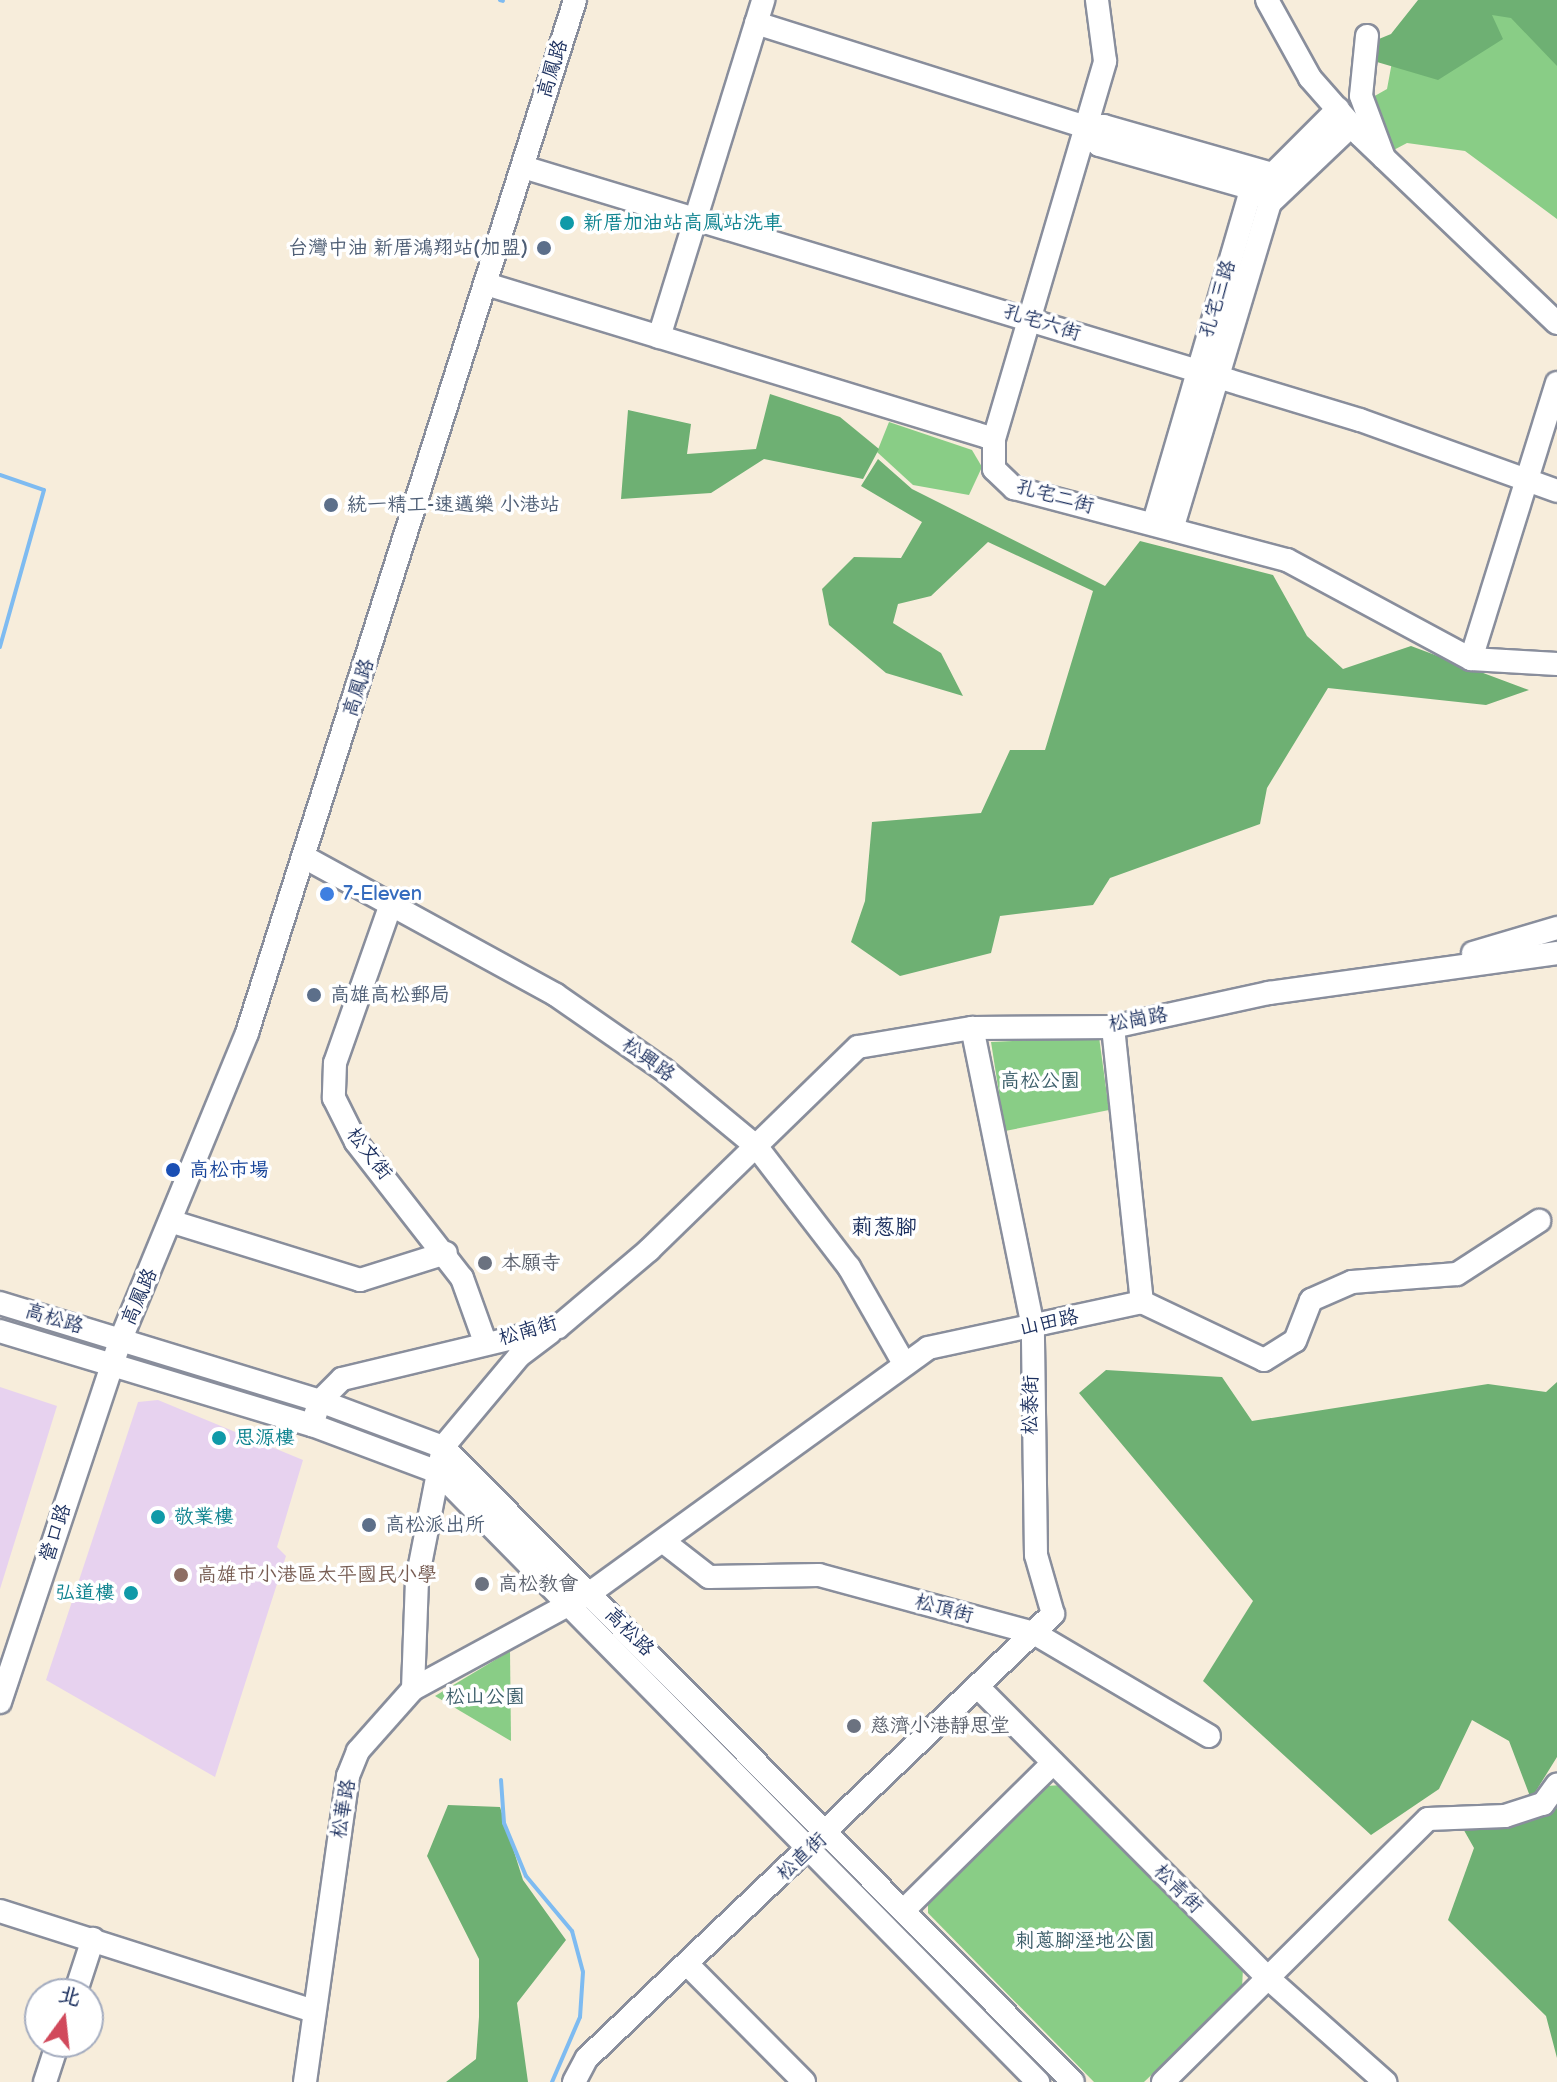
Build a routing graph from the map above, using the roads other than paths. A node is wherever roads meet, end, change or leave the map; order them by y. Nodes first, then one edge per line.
1 (575, 0) edge
2 (763, 0) edge
3 (1097, 0) edge
4 (1267, 0) edge
5 (756, 23) junction
6 (1367, 36) dead end
7 (1345, 117) junction
8 (1086, 127) junction
9 (1385, 161) junction
10 (523, 167) junction
11 (1273, 174) junction
12 (1263, 197) junction
13 (693, 216) junction
14 (486, 284) junction
15 (1028, 318) junction
16 (1557, 323) edge
17 (659, 337) junction
18 (1207, 373) junction
19 (1557, 383) edge
20 (994, 439) junction
21 (1528, 480) junction
22 (1557, 491) edge
23 (1164, 524) junction
24 (1471, 659) junction
25 (1557, 664) edge
26 (306, 858) junction
27 (391, 904) junction
28 (1557, 928) edge
29 (1557, 953) edge
30 (1436, 970) junction
31 (1113, 1027) junction
32 (972, 1028) junction
33 (756, 1146) junction
34 (1539, 1221) dead end
35 (173, 1222) junction
36 (446, 1253) junction
37 (1142, 1302) junction
38 (0, 1303) edge
39 (558, 1327) junction
40 (1033, 1327) junction
41 (0, 1331) edge
42 (121, 1339) junction
43 (485, 1342) junction
44 (902, 1360) junction
45 (112, 1364) junction
46 (320, 1401) junction
47 (312, 1425) junction
48 (443, 1447) junction
49 (438, 1472) junction
50 (664, 1542) junction
51 (581, 1598) junction
52 (1034, 1633) junction
53 (979, 1688) junction
54 (413, 1689) junction
55 (0, 1702) edge
56 (1209, 1736) dead end
57 (1053, 1763) junction
58 (1557, 1785) edge
59 (829, 1832) junction
60 (812, 1848) junction
61 (905, 1909) junction
62 (0, 1911) edge
63 (93, 1939) junction
64 (687, 1964) junction
65 (80, 1978) edge
66 (1268, 1978) junction
67 (314, 2011) junction
68 (53, 2058) edge
69 (45, 2082) edge
70 (305, 2082) edge
71 (574, 2082) edge
72 (804, 2082) edge
73 (1038, 2082) edge
74 (1073, 2082) edge
75 (1163, 2082) edge
76 (1385, 2082) edge

1 - 10 street, 高鳳路
2 - 5 street
3 - 8 street
4 - 7 street
5 - 8 street
5 - 13 street
6 - 9 street
7 - 9 street
7 - 11 street, 孔宅三路
7 - 12 street, 孔宅三路
8 - 11 street
8 - 12 street
8 - 15 street
9 - 16 street
10 - 13 street, 孔宅六街
10 - 14 street, 高鳳路
11 - 12 street, 孔宅三路
12 - 18 street, 孔宅三路
13 - 15 street, 孔宅六街
13 - 17 street
14 - 17 street
14 - 26 street, 高鳳路
15 - 18 street, 孔宅六街
15 - 20 street
17 - 20 street
18 - 21 street, 孔宅六街
18 - 23 street, 孔宅三路
19 - 21 street
20 - 23 street, 孔宅二街
21 - 22 street, 孔宅六街
21 - 24 street
23 - 24 street, 孔宅二街
24 - 25 street, 孔宅二街
26 - 27 street, 松興路
26 - 35 street, 高鳳路
27 - 33 street, 松興路
27 - 36 street, 松文街
28 - 30 street
29 - 30 street, 松崗路
30 - 31 street, 松崗路
31 - 32 street, 松崗路
31 - 37 street
32 - 33 street, 松崗路
32 - 40 street, 松泰街
33 - 39 street, 松南街
33 - 44 street, 松興路
34 - 37 street
35 - 36 street
35 - 42 street, 高鳳路
36 - 43 street, 松文街
37 - 40 street, 山田路
38 - 42 street, 高松路
39 - 43 street, 松南街
39 - 48 street
40 - 44 street, 山田路
40 - 52 street, 松泰街
41 - 45 street, 高松路
42 - 45 street, 高鳳路
42 - 46 street, 高松路
43 - 46 street, 松南街
44 - 50 street, 山田路
45 - 47 street, 高松路
45 - 55 street, 營口路
46 - 47 street
46 - 48 street, 高松路
47 - 49 street, 高松路
48 - 49 street
48 - 51 street, 高松路
49 - 51 street, 高松路
49 - 54 street
50 - 51 street, 山田路
50 - 52 street, 松頂街
51 - 54 street, 松華路
51 - 59 street, 高松路
51 - 60 street, 高松路
52 - 53 street, 松直街
52 - 56 street, 松頂街
53 - 57 street, 松青街
53 - 59 street, 松直街
54 - 67 street, 松華路
57 - 61 street
57 - 66 street, 松青街
58 - 66 street
59 - 60 street, 松直街
59 - 61 street, 高松路
60 - 64 street, 松直街
60 - 73 street, 高松路
61 - 74 street, 高松路
62 - 63 street
63 - 65 street
63 - 67 street
64 - 71 street, 松直街
64 - 72 street
66 - 75 street
66 - 76 street, 松青街
67 - 70 street, 松華路
68 - 69 street

